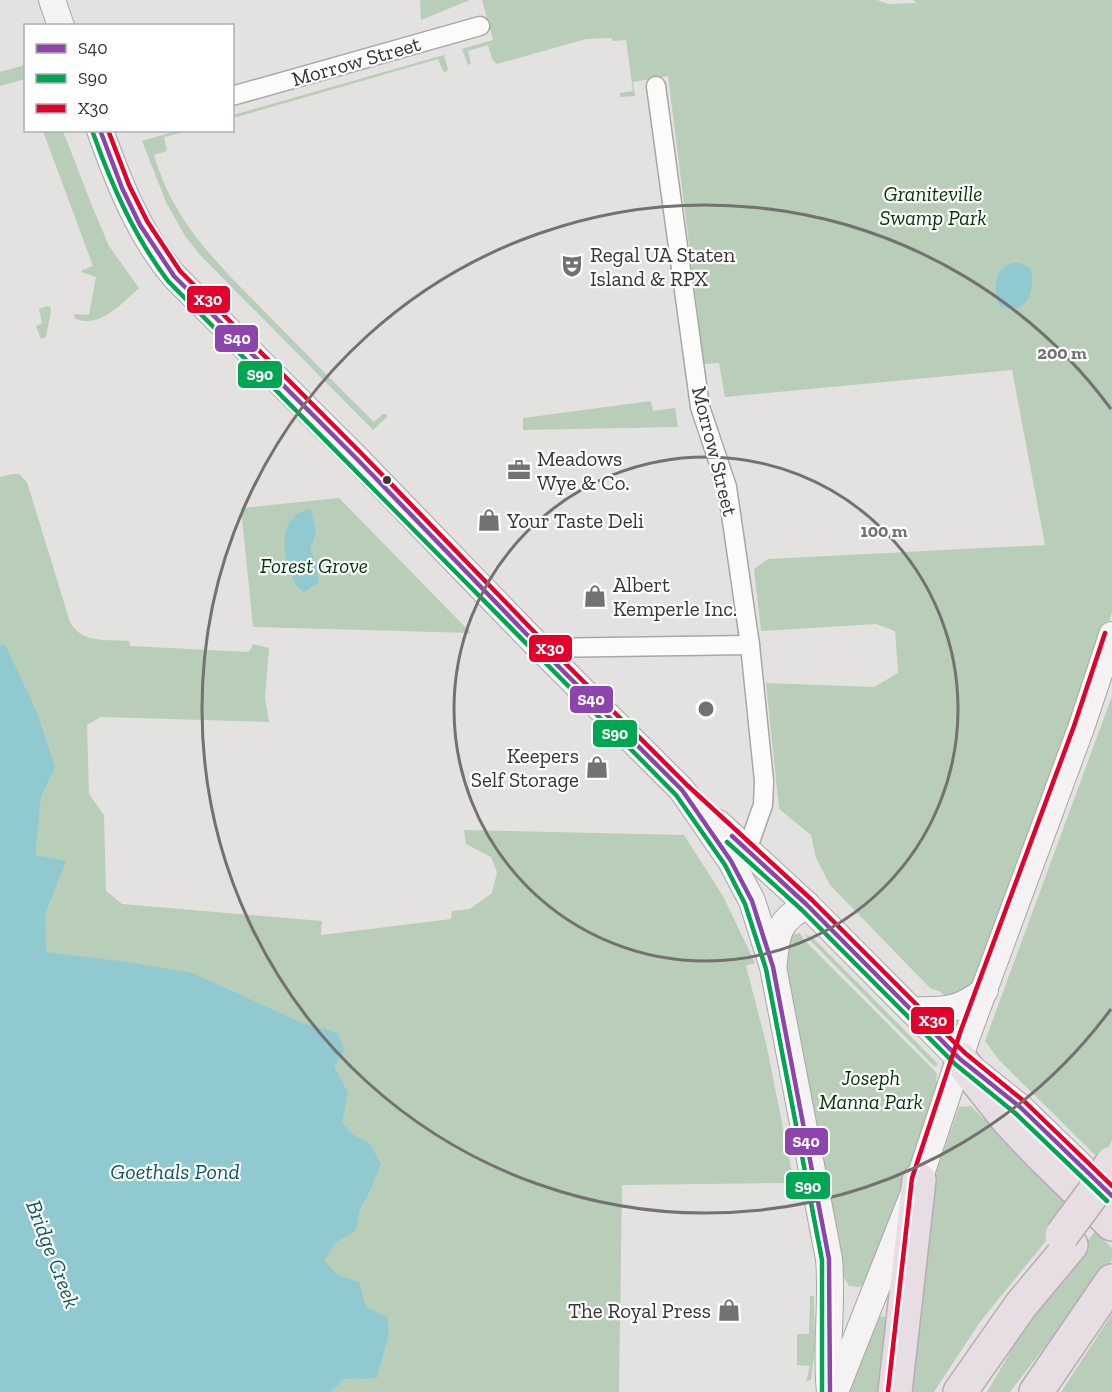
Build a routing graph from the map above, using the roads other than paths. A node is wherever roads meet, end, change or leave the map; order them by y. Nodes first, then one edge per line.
1 (52, 0) edge
2 (60, 24) edge
3 (480, 26) dead end
4 (656, 86) dead end
5 (234, 95) edge
6 (105, 132) edge
7 (1112, 635) edge
8 (750, 645) junction
9 (540, 648) junction
10 (682, 790) junction
11 (747, 850) junction
12 (807, 905) junction
13 (774, 967) junction
14 (985, 990) junction
15 (912, 1010) junction
16 (960, 1059) junction
17 (1112, 1163) edge
18 (919, 1180) junction
19 (1112, 1191) edge
20 (1112, 1196) edge
21 (1112, 1224) edge
22 (1067, 1240) junction
23 (1111, 1289) edge
24 (830, 1392) edge
25 (835, 1392) edge
26 (895, 1392) edge
27 (960, 1392) edge
28 (1036, 1392) edge

1 - 2 main road
3 - 5 street, Morrow Street
4 - 8 street, Morrow Street
6 - 9 main road
7 - 14 main road
8 - 9 street
8 - 11 street, Morrow Street
9 - 10 main road
10 - 11 main road
10 - 13 main road
11 - 12 main road
12 - 13 main road
12 - 15 main road
13 - 24 main road
14 - 15 main road
14 - 16 main road
15 - 16 main road
16 - 18 main road
16 - 20 main road
16 - 21 highway
17 - 22 highway, bridge
18 - 25 main road
18 - 26 highway
19 - 22 highway
22 - 27 highway
23 - 28 highway

